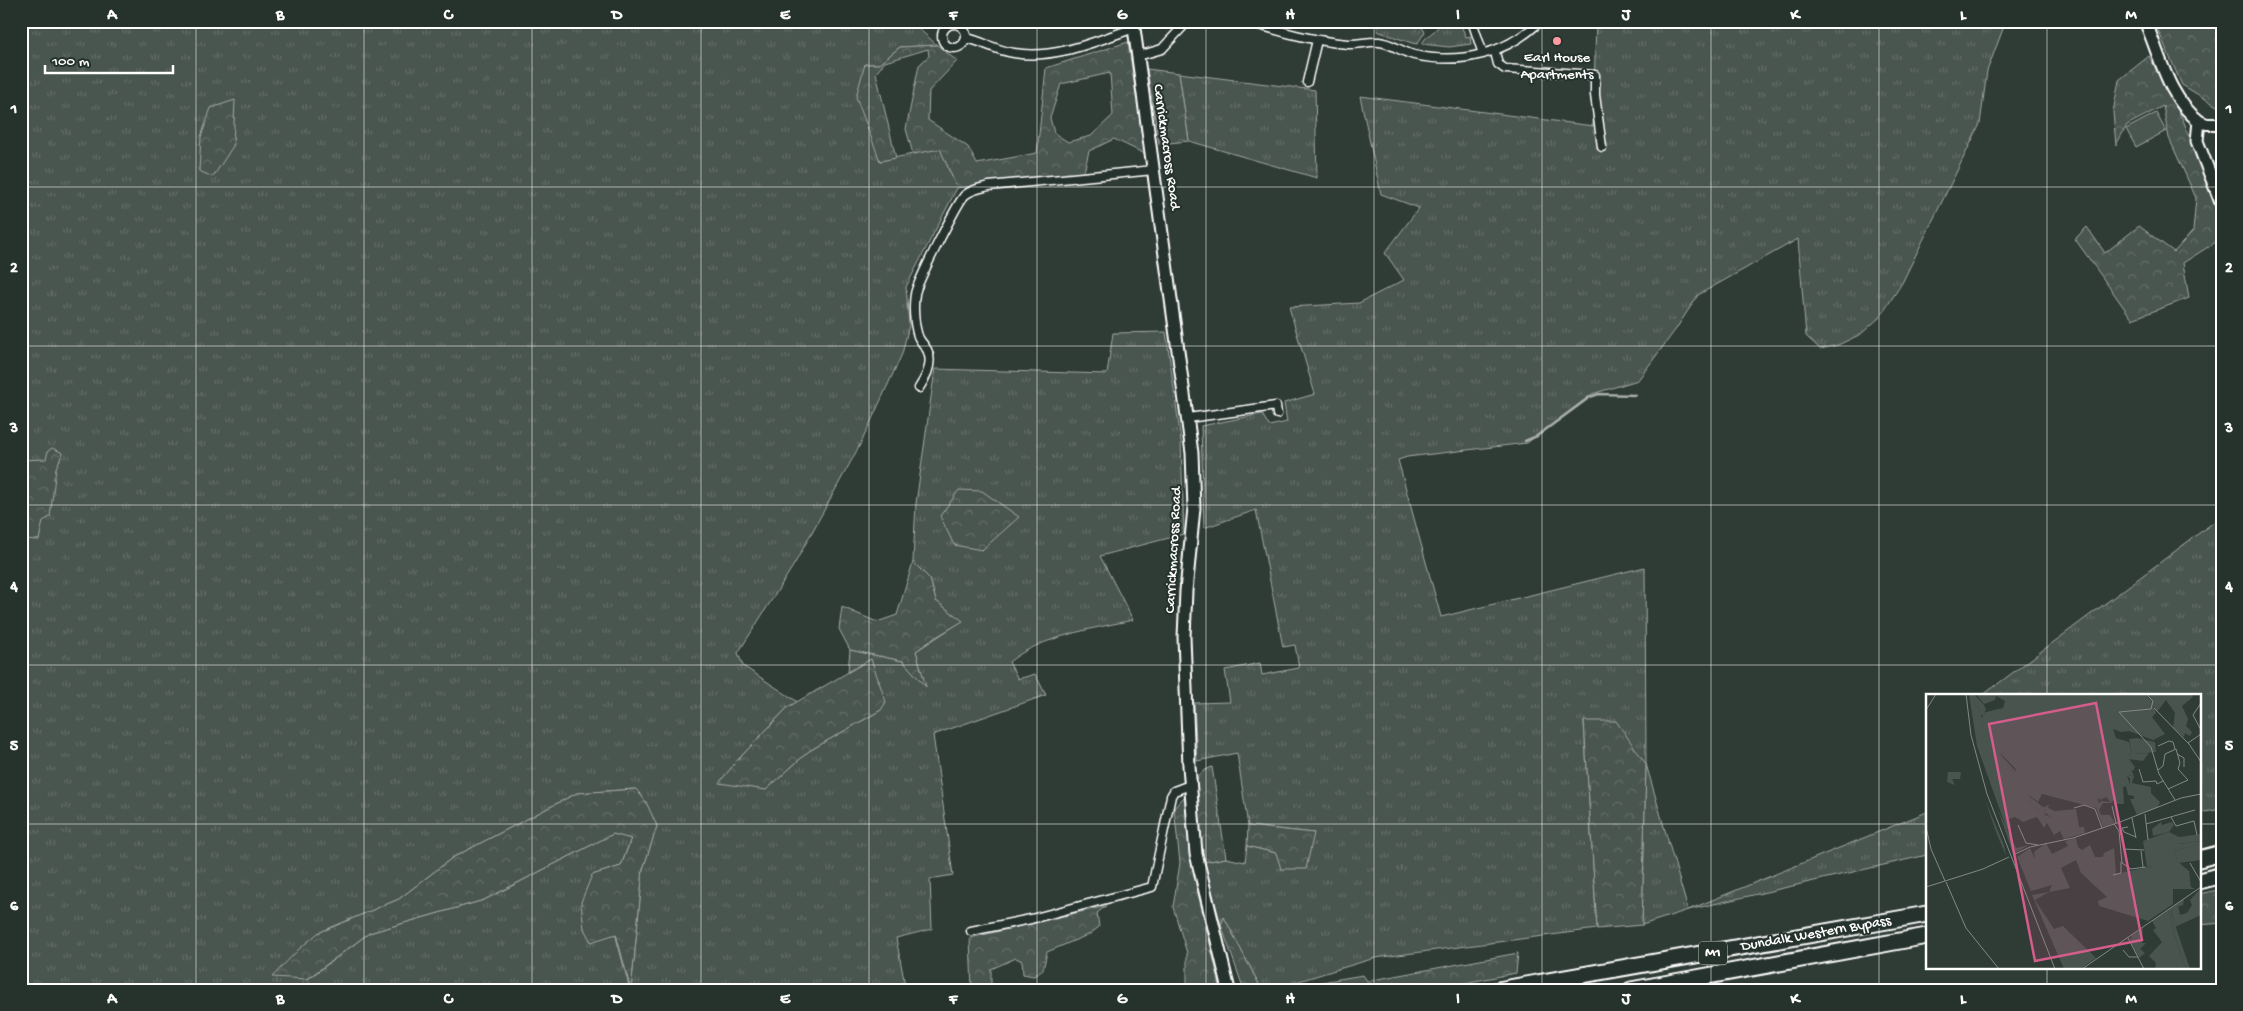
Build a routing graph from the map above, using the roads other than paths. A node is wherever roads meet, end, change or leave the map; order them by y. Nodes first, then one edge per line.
1 (1188, 21) edge
2 (1245, 21) edge
3 (1472, 21) edge
4 (1540, 21) edge
5 (2145, 21) edge
6 (1134, 25) edge
7 (966, 38) dead end
8 (1317, 40) junction
9 (1495, 52) junction
10 (1483, 54) junction
11 (1138, 56) junction
12 (1307, 82) dead end
13 (2199, 121) junction
14 (2222, 124) edge
15 (1602, 147) dead end
16 (1154, 170) junction
17 (2222, 205) edge
18 (919, 388) dead end
19 (1277, 414) dead end
20 (1188, 418) junction
21 (1190, 785) junction
22 (2222, 853) edge
23 (2200, 859) edge
24 (2222, 875) edge
25 (2200, 880) edge
26 (1926, 914) edge
27 (971, 931) dead end
28 (1926, 936) edge
29 (1229, 990) edge
30 (1498, 990) edge
31 (1631, 990) edge

1 - 11 street
2 - 8 street
3 - 10 street
4 - 9 street
5 - 13 main road
6 - 7 street
6 - 11 main road, Carrickmacross Road
8 - 10 street
8 - 12 street
9 - 10 street
9 - 15 street
11 - 16 main road, Carrickmacross Road
13 - 14 street
13 - 17 main road
16 - 18 street
16 - 20 main road, Carrickmacross Road
19 - 20 street
20 - 21 main road, Carrickmacross Road
21 - 27 street
21 - 29 main road, Carrickmacross Road
22 - 23 highway
24 - 25 highway
26 - 30 highway, Dundalk Western Bypass / M1
28 - 31 highway, Dundalk Western Bypass / M1

